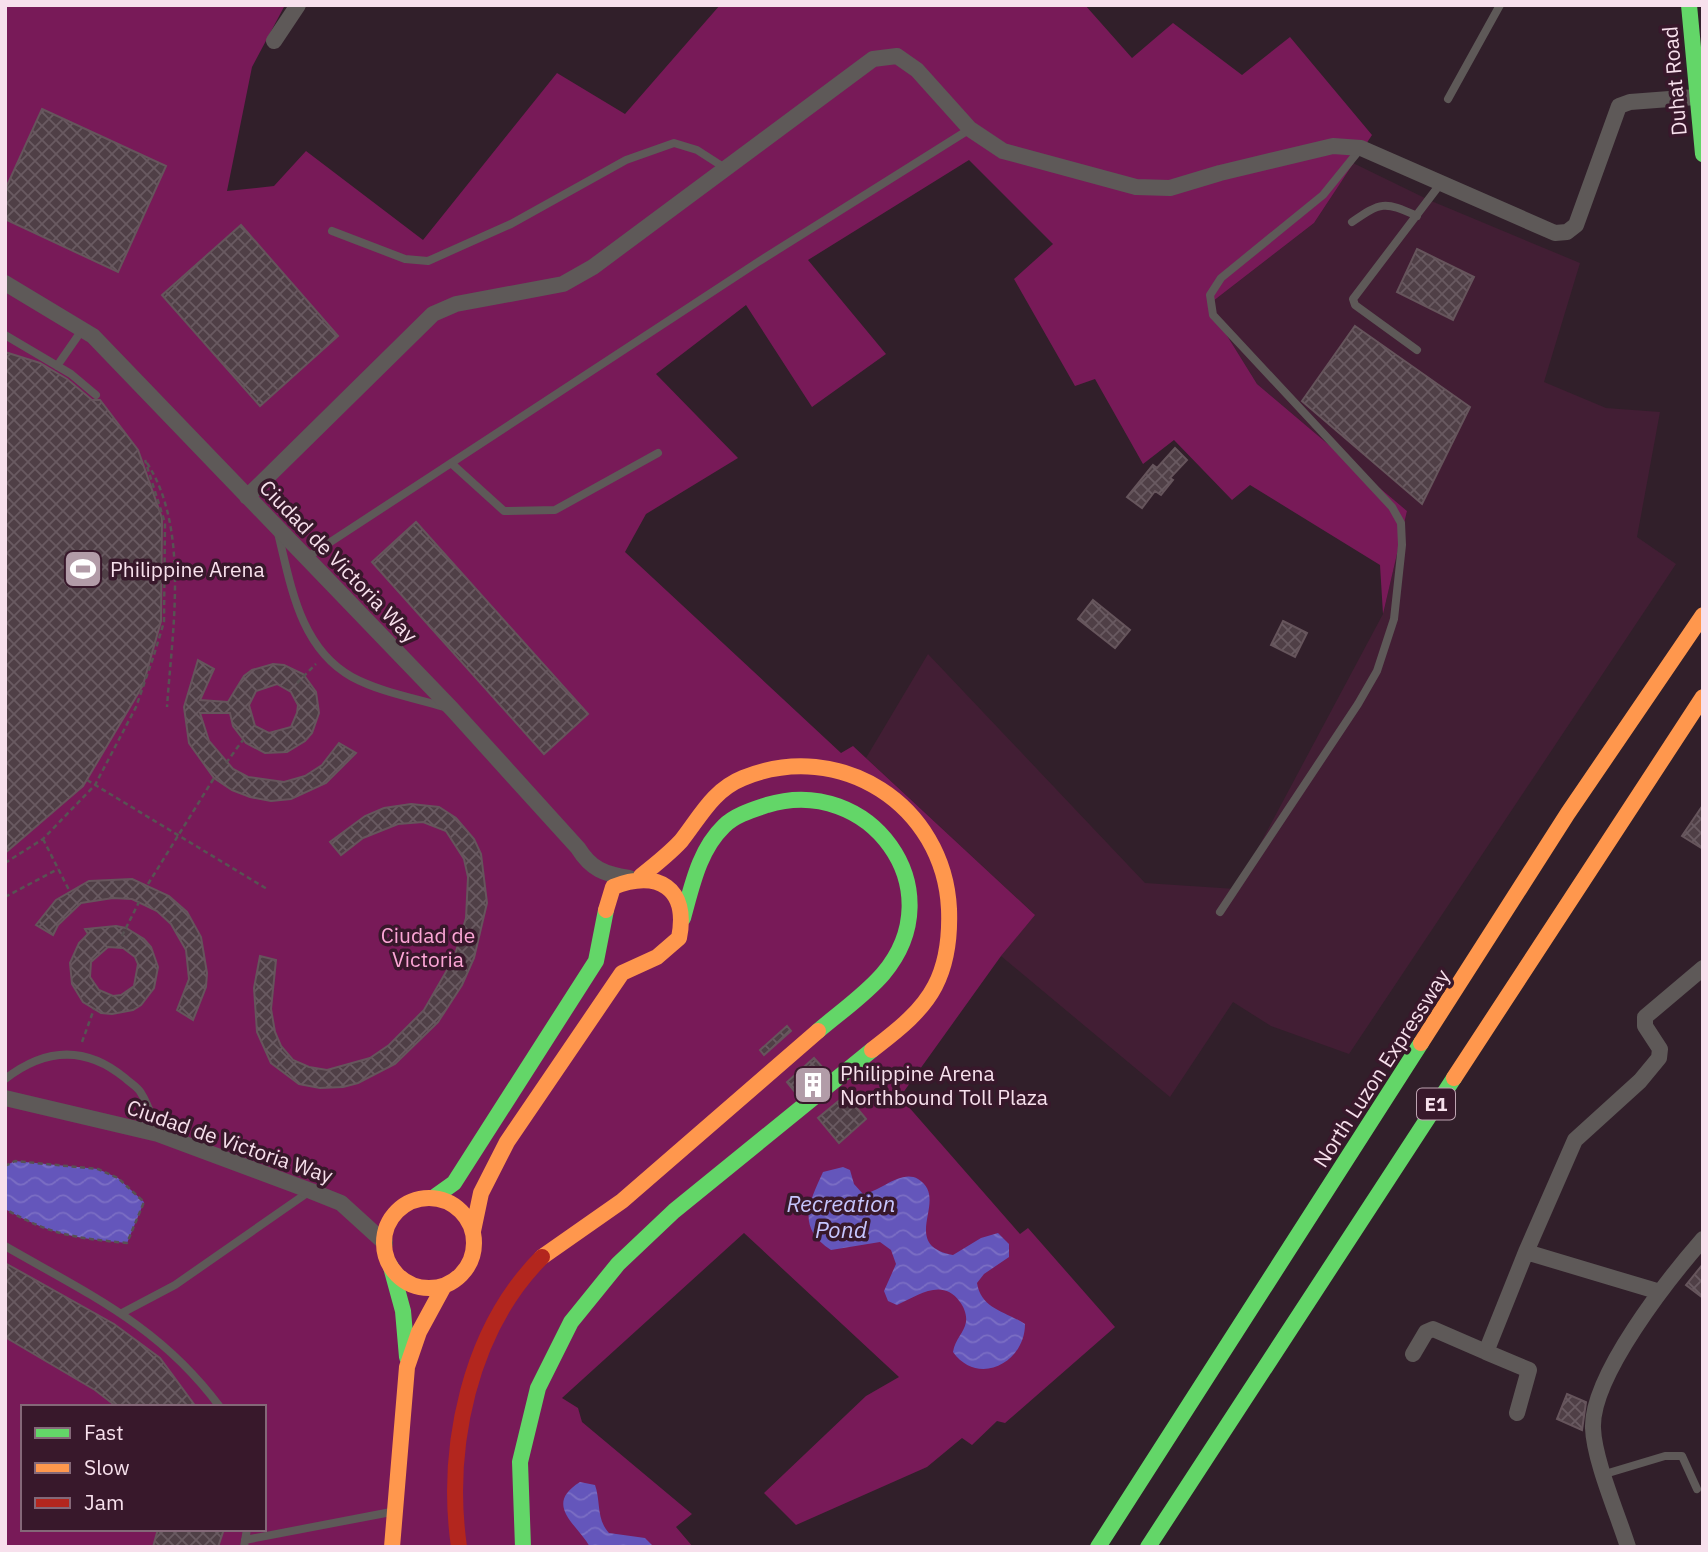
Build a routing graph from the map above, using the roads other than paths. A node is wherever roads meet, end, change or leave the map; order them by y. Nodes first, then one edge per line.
1 (298, 5) edge
2 (1500, 5) edge
3 (1689, 5) edge
4 (274, 41) dead end
5 (1699, 98) edge
6 (1448, 99) dead end
7 (970, 129) junction
8 (1361, 148) junction
9 (1703, 154) edge
10 (725, 168) junction
11 (1441, 183) junction
12 (1417, 216) junction
13 (1352, 222) dead end
14 (332, 231) dead end
15 (5, 283) edge
16 (82, 330) junction
17 (5, 335) edge
18 (1417, 350) dead end
19 (57, 366) junction
20 (96, 395) dead end
21 (658, 453) dead end
22 (451, 463) junction
23 (247, 497) junction
24 (277, 527) junction
25 (306, 558) junction
26 (1703, 615) edge
27 (1703, 697) edge
28 (452, 709) junction
29 (635, 877) junction
30 (1220, 912) dead end
31 (683, 918) junction
32 (1703, 968) edge
33 (5, 1079) edge
34 (5, 1098) edge
35 (158, 1134) junction
36 (311, 1191) junction
37 (433, 1198) junction
38 (473, 1231) junction
39 (1703, 1239) edge
40 (385, 1242) junction
41 (5, 1246) edge
42 (1526, 1252) junction
43 (390, 1264) junction
44 (444, 1286) junction
45 (1660, 1292) junction
46 (122, 1313) junction
47 (1486, 1352) junction
48 (1413, 1354) dead end
49 (407, 1367) junction
50 (219, 1405) edge
51 (1517, 1413) dead end
52 (1157, 1455) junction
53 (1605, 1474) junction
54 (1697, 1489) dead end
55 (398, 1510) junction
56 (245, 1543) edge
57 (392, 1547) edge
58 (459, 1547) edge
59 (523, 1547) edge
60 (1081, 1547) edge
61 (1098, 1547) edge
62 (1150, 1547) edge
63 (1628, 1547) edge

1 - 4 street
2 - 6 lane
3 - 5 main road, Duhat Road
5 - 9 main road, Duhat Road
5 - 11 street
7 - 8 street
7 - 10 street
7 - 22 lane
8 - 11 street
8 - 30 lane
10 - 14 lane
10 - 23 street
11 - 12 lane
12 - 13 lane
12 - 18 lane
15 - 16 street, Ciudad de Victoria Way
16 - 19 lane
16 - 23 street, Ciudad de Victoria Way
17 - 19 lane
19 - 20 lane
21 - 22 lane
22 - 25 lane
23 - 24 street, Ciudad de Victoria Way
24 - 25 street, Ciudad de Victoria Way
24 - 28 lane
25 - 28 street, Ciudad de Victoria Way
26 - 52 main road, North Luzon Expressway / E1
27 - 62 main road, E1
28 - 29 street, Ciudad de Victoria Way
29 - 31 main road
29 - 37 main road
29 - 59 main road
31 - 38 main road
31 - 58 main road
32 - 42 street
33 - 35 lane
34 - 35 street, Ciudad de Victoria Way
35 - 36 street, Ciudad de Victoria Way
36 - 40 street, Ciudad de Victoria Way
36 - 46 lane
37 - 38 main road
37 - 40 main road
38 - 44 main road
39 - 45 street
40 - 43 main road
41 - 46 lane
42 - 45 street
42 - 47 street
43 - 44 main road
43 - 49 main road
44 - 49 main road
45 - 53 street
46 - 50 lane
47 - 48 street
47 - 51 street
49 - 55 main road
52 - 60 main road
52 - 61 main road, North Luzon Expressway / E1
53 - 54 lane
53 - 63 street
55 - 56 lane
55 - 57 main road

